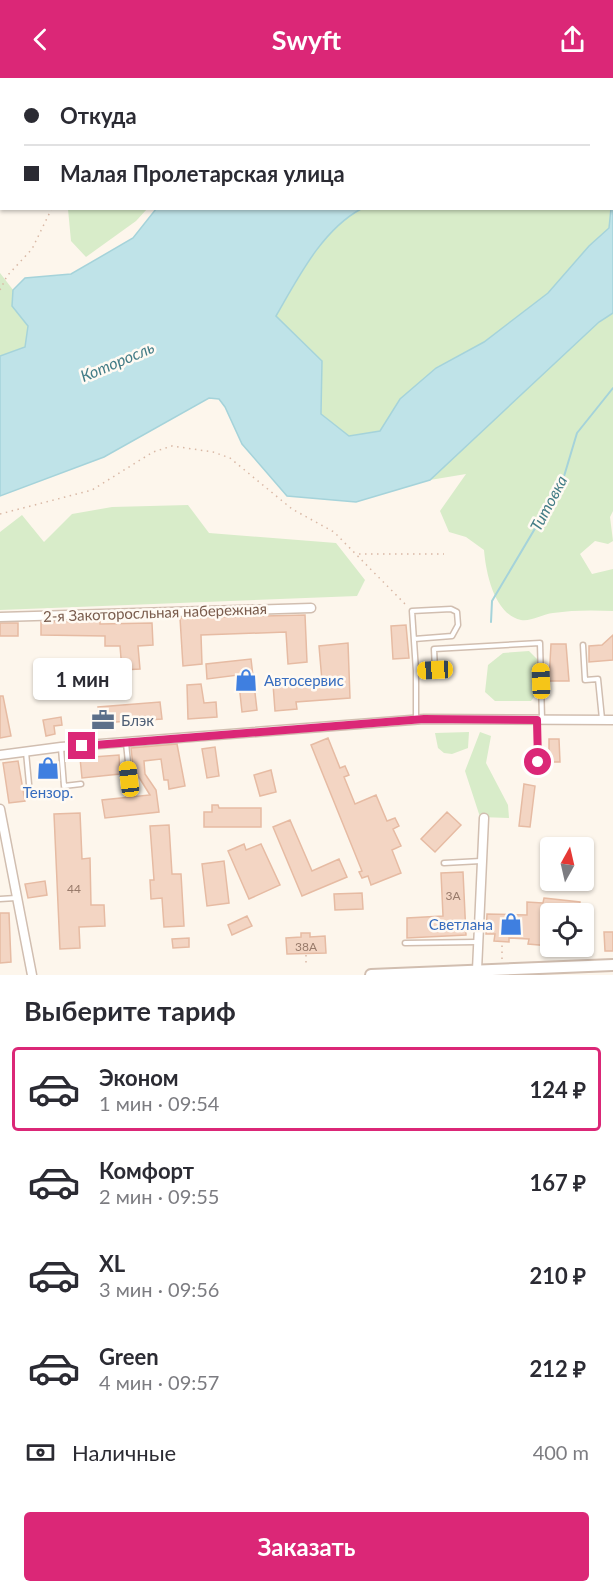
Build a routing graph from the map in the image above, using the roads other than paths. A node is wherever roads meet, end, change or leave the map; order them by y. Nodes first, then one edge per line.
1 (311, 608) dead end
2 (0, 617) edge
3 (414, 639) junction
4 (583, 645) dead end
5 (416, 671) junction
6 (416, 720) junction
7 (540, 720) junction
8 (602, 720) junction
9 (613, 720) edge
10 (126, 742) junction
11 (61, 747) junction
12 (26, 751) junction
13 (0, 755) edge
14 (538, 762) dead end
15 (29, 784) dead end
16 (81, 784) dead end
17 (131, 791) dead end
18 (0, 809) edge
19 (484, 818) dead end
20 (482, 861) junction
21 (444, 863) dead end
22 (17, 897) junction
23 (0, 899) edge
24 (477, 942) junction
25 (405, 943) dead end
26 (613, 965) edge
27 (477, 970) junction
28 (551, 971) edge
29 (32, 975) edge
30 (371, 975) edge

1 - 2 street, 2-я Закоторосльная набережная
3 - 3 lane
3 - 5 lane
4 - 8 lane
5 - 6 lane
5 - 7 lane
6 - 7 street
6 - 10 street
7 - 8 street
7 - 14 lane
8 - 9 street
10 - 11 street
10 - 17 lane
11 - 12 street
11 - 16 lane
12 - 13 street
12 - 15 lane
18 - 22 street
19 - 20 street
20 - 21 lane
20 - 24 street
22 - 23 lane
22 - 29 street
24 - 25 lane
24 - 27 street
26 - 28 street
27 - 28 street
27 - 30 street

